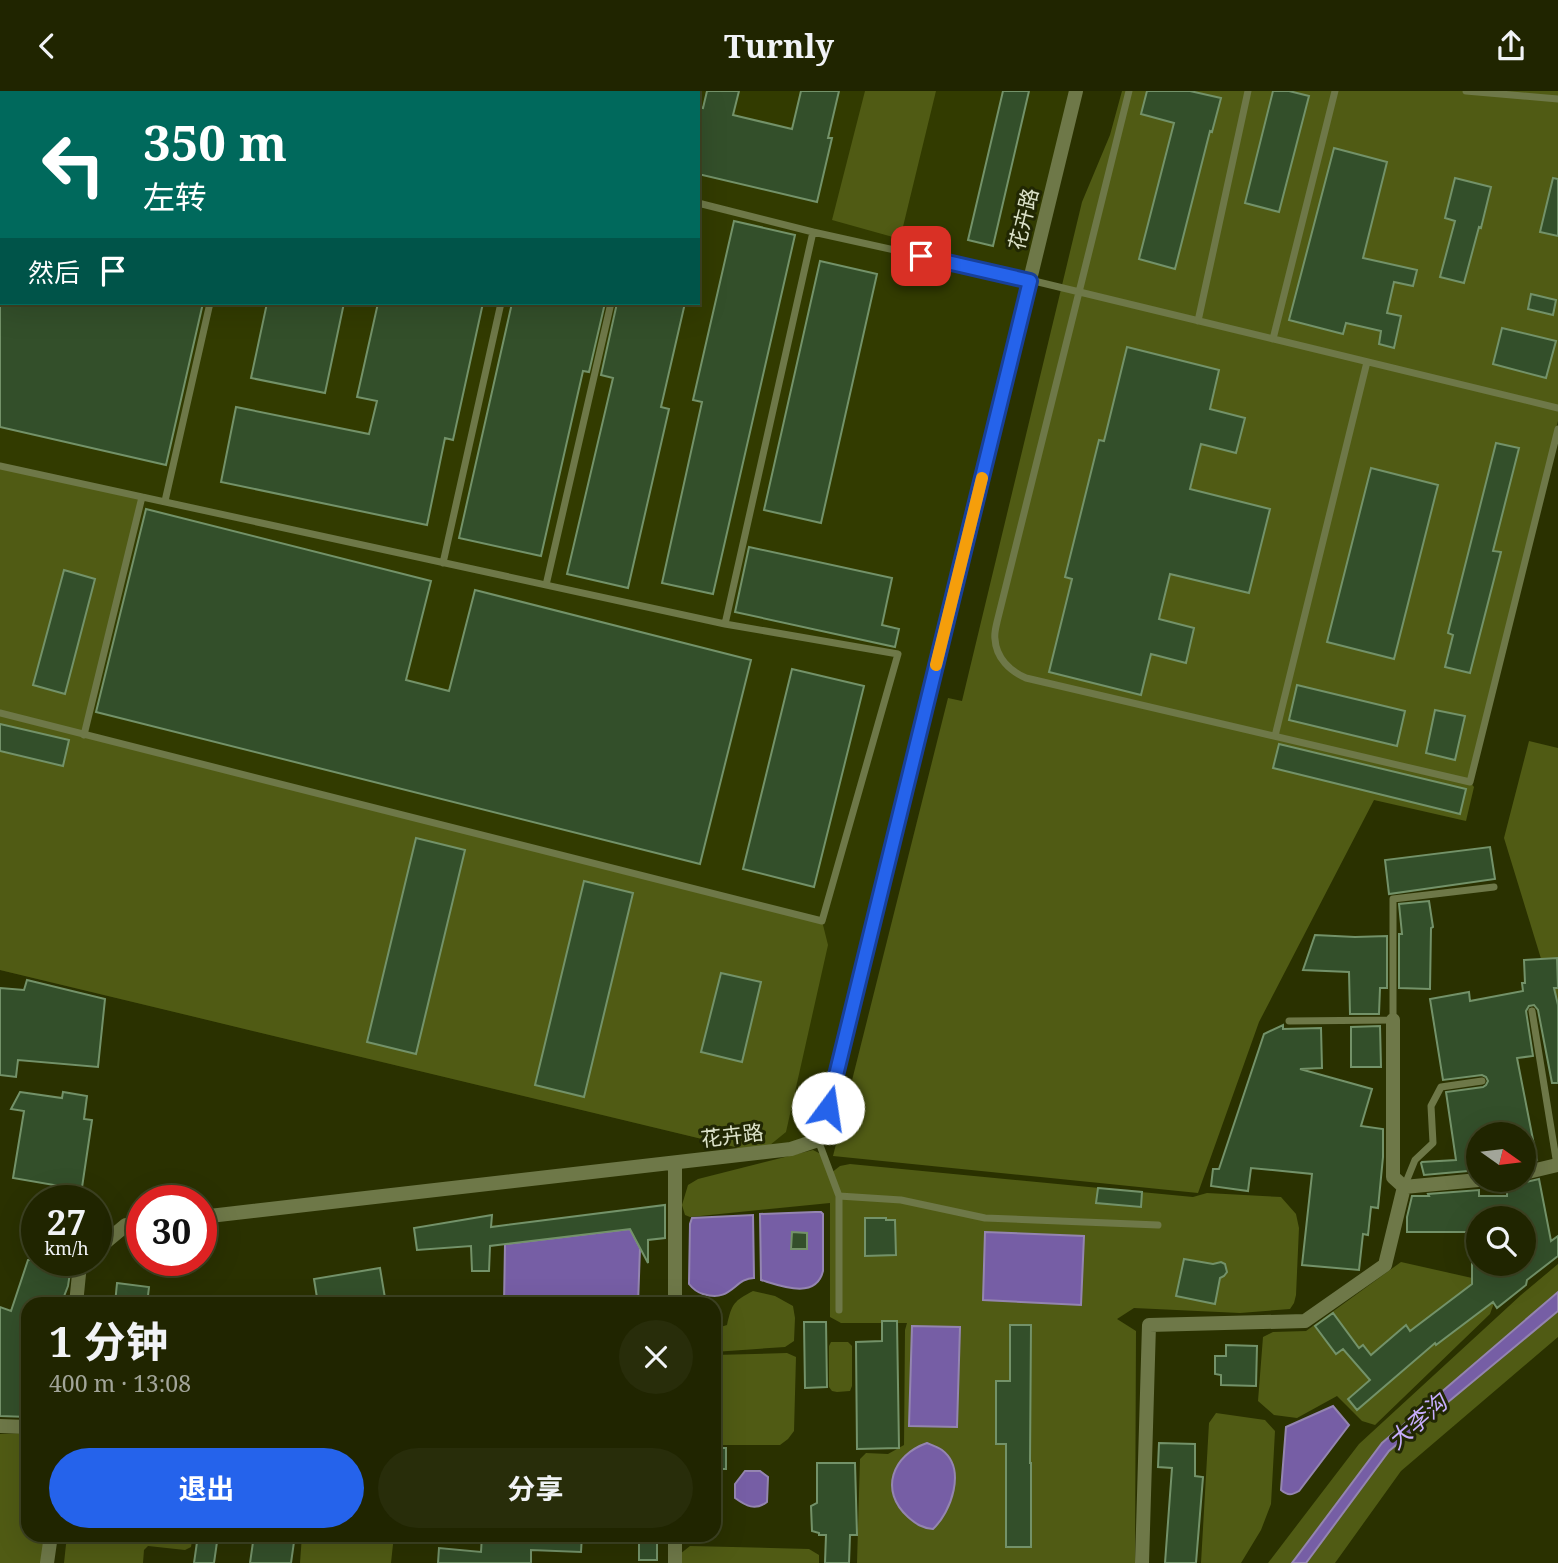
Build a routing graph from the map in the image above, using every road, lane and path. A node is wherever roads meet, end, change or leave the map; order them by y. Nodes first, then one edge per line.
1 (1076, 91) edge
2 (1129, 91) edge
3 (1248, 91) edge
4 (1335, 91) edge
5 (1466, 91) edge
6 (1558, 99) edge
7 (700, 204) edge
8 (813, 232) junction
9 (1030, 281) junction
10 (1079, 293) junction
11 (210, 305) edge
12 (501, 305) edge
13 (611, 305) edge
14 (1198, 321) junction
15 (1273, 339) junction
16 (1367, 362) junction
17 (1558, 408) edge
18 (1558, 429) edge
19 (0, 465) edge
20 (142, 497) junction
21 (164, 501) junction
22 (443, 562) junction
23 (546, 585) junction
24 (725, 624) junction
25 (0, 713) edge
26 (84, 735) junction
27 (1275, 736) junction
28 (1494, 887) dead end
29 (1532, 1011) dead end
30 (1393, 1020) junction
31 (1289, 1021) dead end
32 (1482, 1081) dead end
33 (818, 1140) junction
34 (675, 1163) junction
35 (1557, 1165) edge
36 (1536, 1170) edge
37 (1466, 1181) edge
38 (1404, 1187) junction
39 (839, 1196) junction
40 (217, 1215) edge
41 (126, 1225) edge
42 (1158, 1225) dead end
43 (112, 1237) edge
44 (79, 1276) edge
45 (77, 1297) edge
46 (675, 1297) edge
47 (839, 1310) dead end
48 (0, 1426) edge
49 (21, 1427) edge
50 (50, 1542) edge
51 (674, 1542) edge
52 (47, 1563) edge
53 (674, 1563) edge
54 (1142, 1563) edge

1 - 9 street, 花卉路
2 - 10 lane
3 - 14 lane
4 - 15 lane
5 - 6 lane
7 - 8 lane
8 - 9 lane
8 - 24 lane
9 - 10 lane
9 - 33 street, 花卉路
10 - 14 lane
10 - 27 lane
11 - 21 lane
12 - 22 lane
13 - 23 lane
14 - 15 lane
15 - 16 lane
16 - 17 lane
16 - 27 lane
18 - 27 lane
19 - 20 lane
20 - 21 lane
20 - 26 lane
21 - 22 lane
22 - 23 lane
23 - 24 lane
24 - 26 lane
25 - 26 lane
28 - 30 lane
29 - 35 lane
30 - 31 lane
30 - 38 street
32 - 38 lane
33 - 34 street, 花卉路
33 - 39 lane
34 - 40 street, 花卉路
34 - 46 street
35 - 36 street
37 - 38 street
38 - 54 street
39 - 42 lane
39 - 47 lane
41 - 43 street
44 - 45 street
48 - 49 street
50 - 52 street
51 - 53 street

